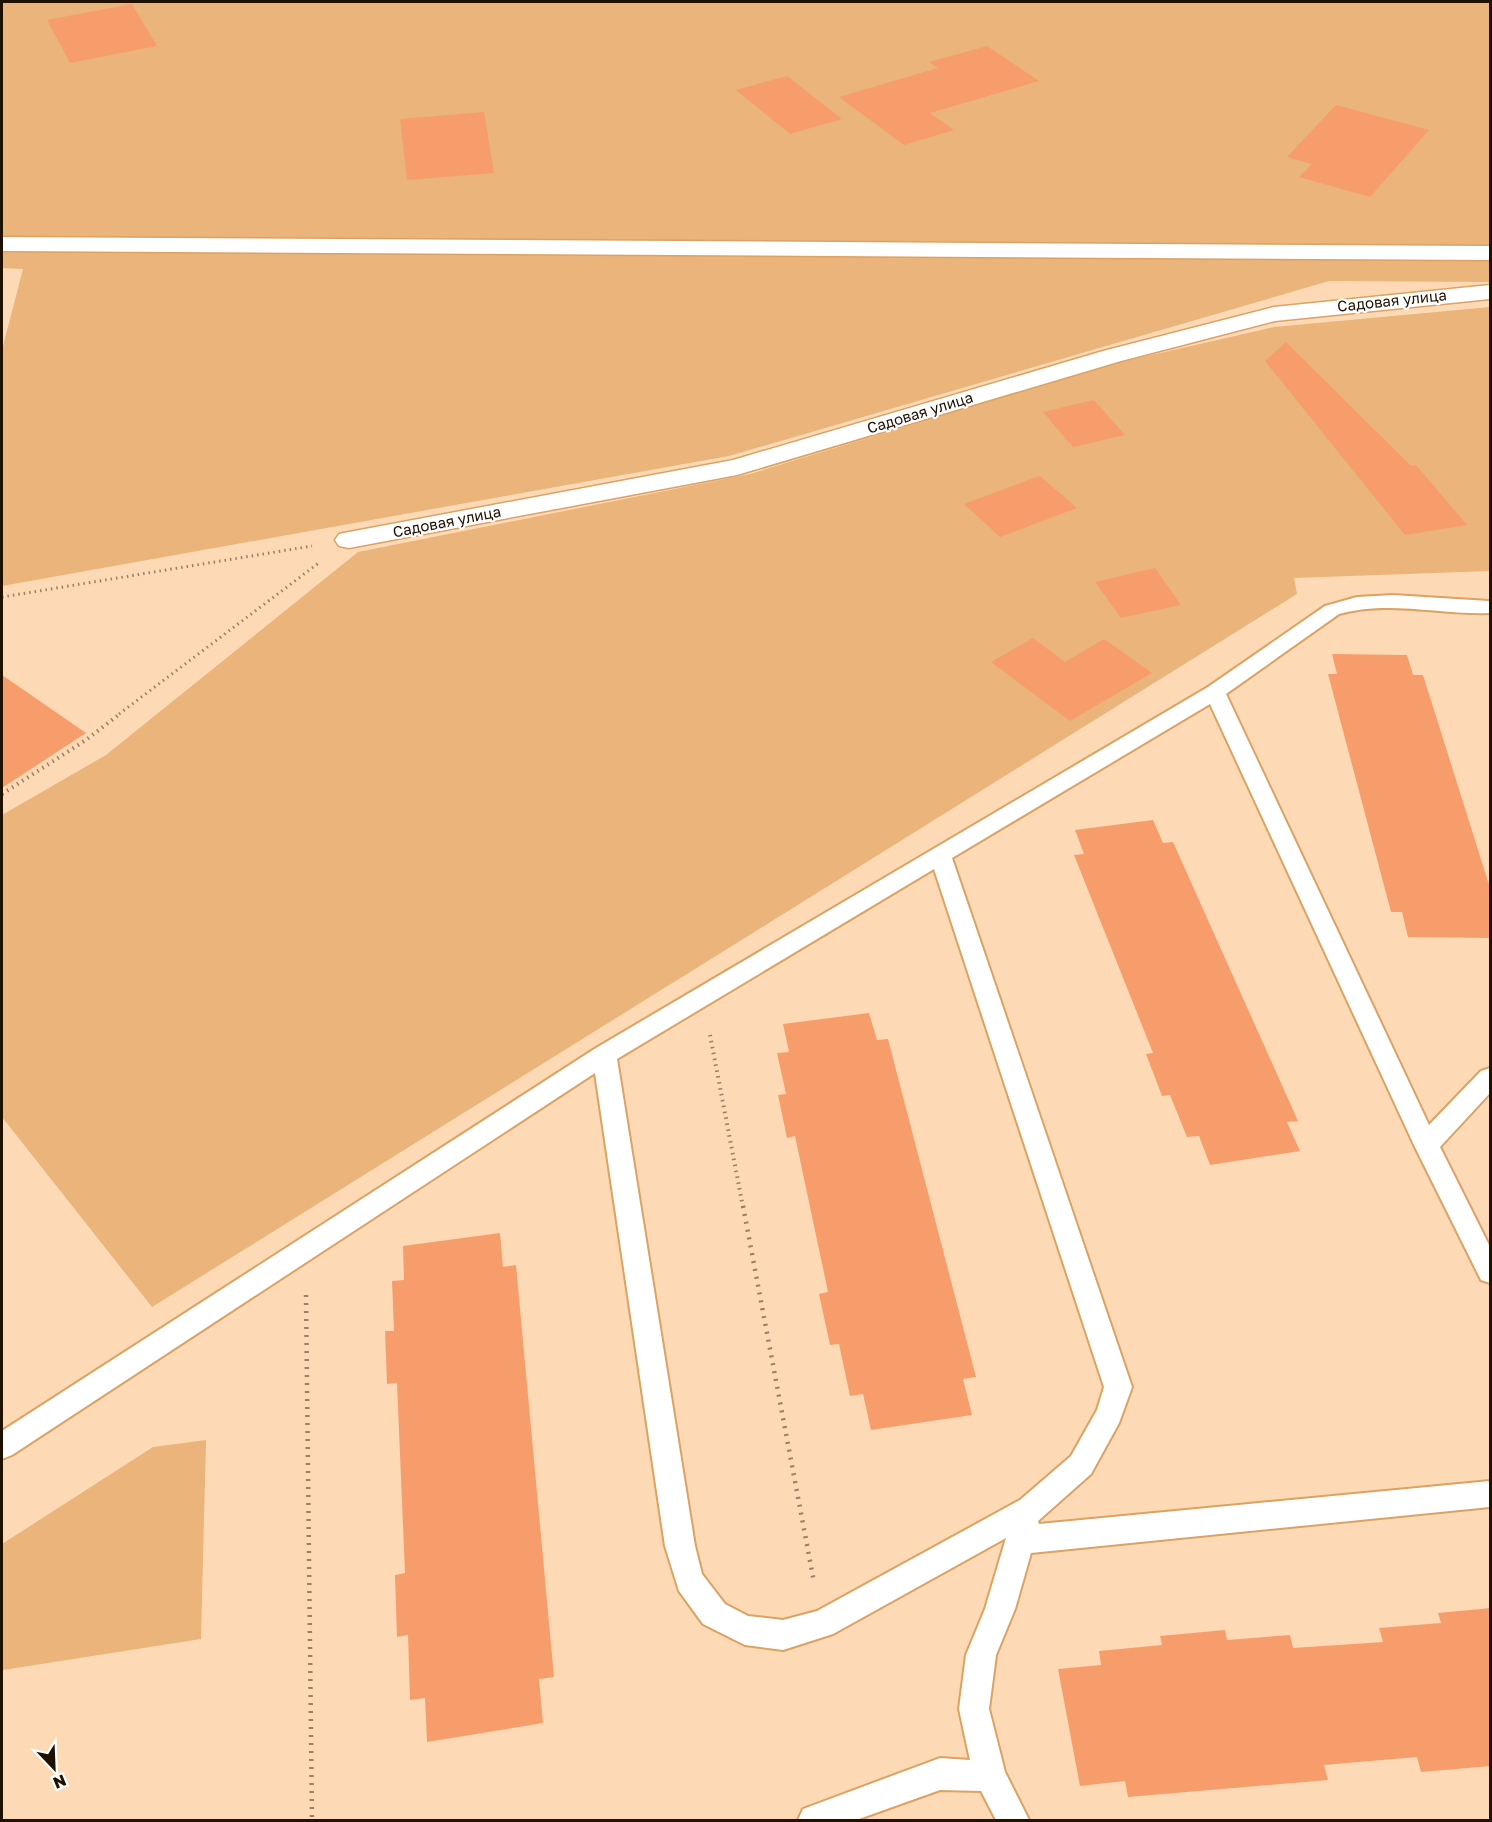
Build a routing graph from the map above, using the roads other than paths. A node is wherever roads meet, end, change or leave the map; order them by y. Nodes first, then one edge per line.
1 (2, 244) edge
2 (1491, 253) edge
3 (1491, 292) edge
4 (349, 540) road end
5 (1490, 608) edge
6 (1215, 692) junction
7 (940, 855) junction
8 (604, 1055) junction
9 (1491, 1078) edge
10 (1426, 1144) junction
11 (1491, 1272) edge
12 (2, 1446) edge
13 (1491, 1494) edge
14 (1030, 1510) junction
15 (1020, 1540) junction
16 (990, 1776) junction
17 (814, 1821) edge
18 (1013, 1821) edge

1 - 2 street
3 - 4 street, Садовая улица
5 - 6 lane
6 - 7 lane
6 - 10 lane
7 - 8 lane
7 - 14 lane
8 - 12 lane
8 - 14 lane
9 - 10 lane
10 - 11 lane
13 - 15 lane
14 - 15 lane
15 - 16 lane
16 - 17 lane
16 - 18 lane

